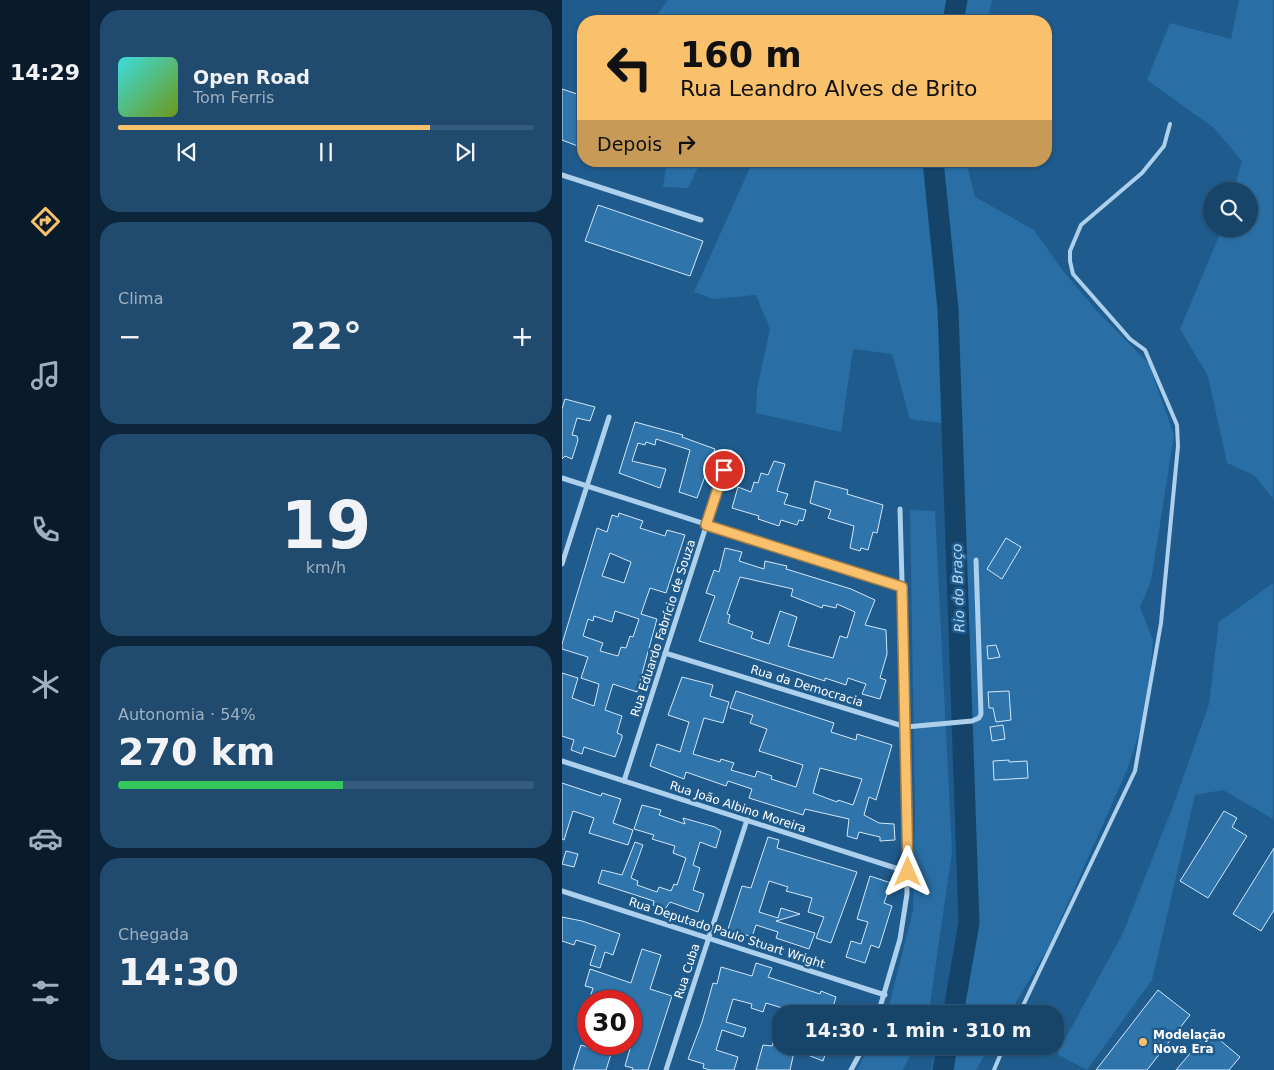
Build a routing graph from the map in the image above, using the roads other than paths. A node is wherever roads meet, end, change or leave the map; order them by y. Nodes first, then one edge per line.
1 (1170, 124) dead end
2 (562, 175) edge
3 (701, 220) dead end
4 (609, 417) dead end
5 (730, 452) dead end
6 (562, 478) edge
7 (587, 486) junction
8 (900, 510) dead end
9 (706, 525) junction
10 (976, 560) dead end
11 (562, 564) edge
12 (902, 587) junction
13 (665, 653) junction
14 (906, 727) junction
15 (562, 761) edge
16 (624, 781) junction
17 (747, 820) junction
18 (908, 872) junction
19 (562, 891) edge
20 (709, 938) junction
21 (885, 995) junction
22 (881, 1005) edge
23 (1023, 1005) edge
24 (859, 1055) edge
25 (1000, 1055) edge
26 (666, 1070) edge
27 (851, 1070) edge
28 (994, 1070) edge

1 - 23 lane
2 - 3 street
4 - 7 street
5 - 9 street, Rua Eduardo Fabrício de Souza
6 - 7 street
7 - 9 street
7 - 11 street
8 - 12 street
9 - 12 street
9 - 13 street, Rua Eduardo Fabrício de Souza
10 - 14 street, Rua da Democracia
12 - 14 street
13 - 14 street, Rua da Democracia
13 - 16 street, Rua Eduardo Fabrício de Souza
14 - 18 street
15 - 16 street, Rua João Albino Moreira
16 - 17 street, Rua João Albino Moreira
17 - 18 street, Rua João Albino Moreira
17 - 20 street, Rua Cuba
18 - 21 street
19 - 20 street, Rua Deputado Paulo Stuart Wright
20 - 21 street, Rua Deputado Paulo Stuart Wright
20 - 26 street, Rua Cuba
21 - 22 street
24 - 27 street
25 - 28 lane

